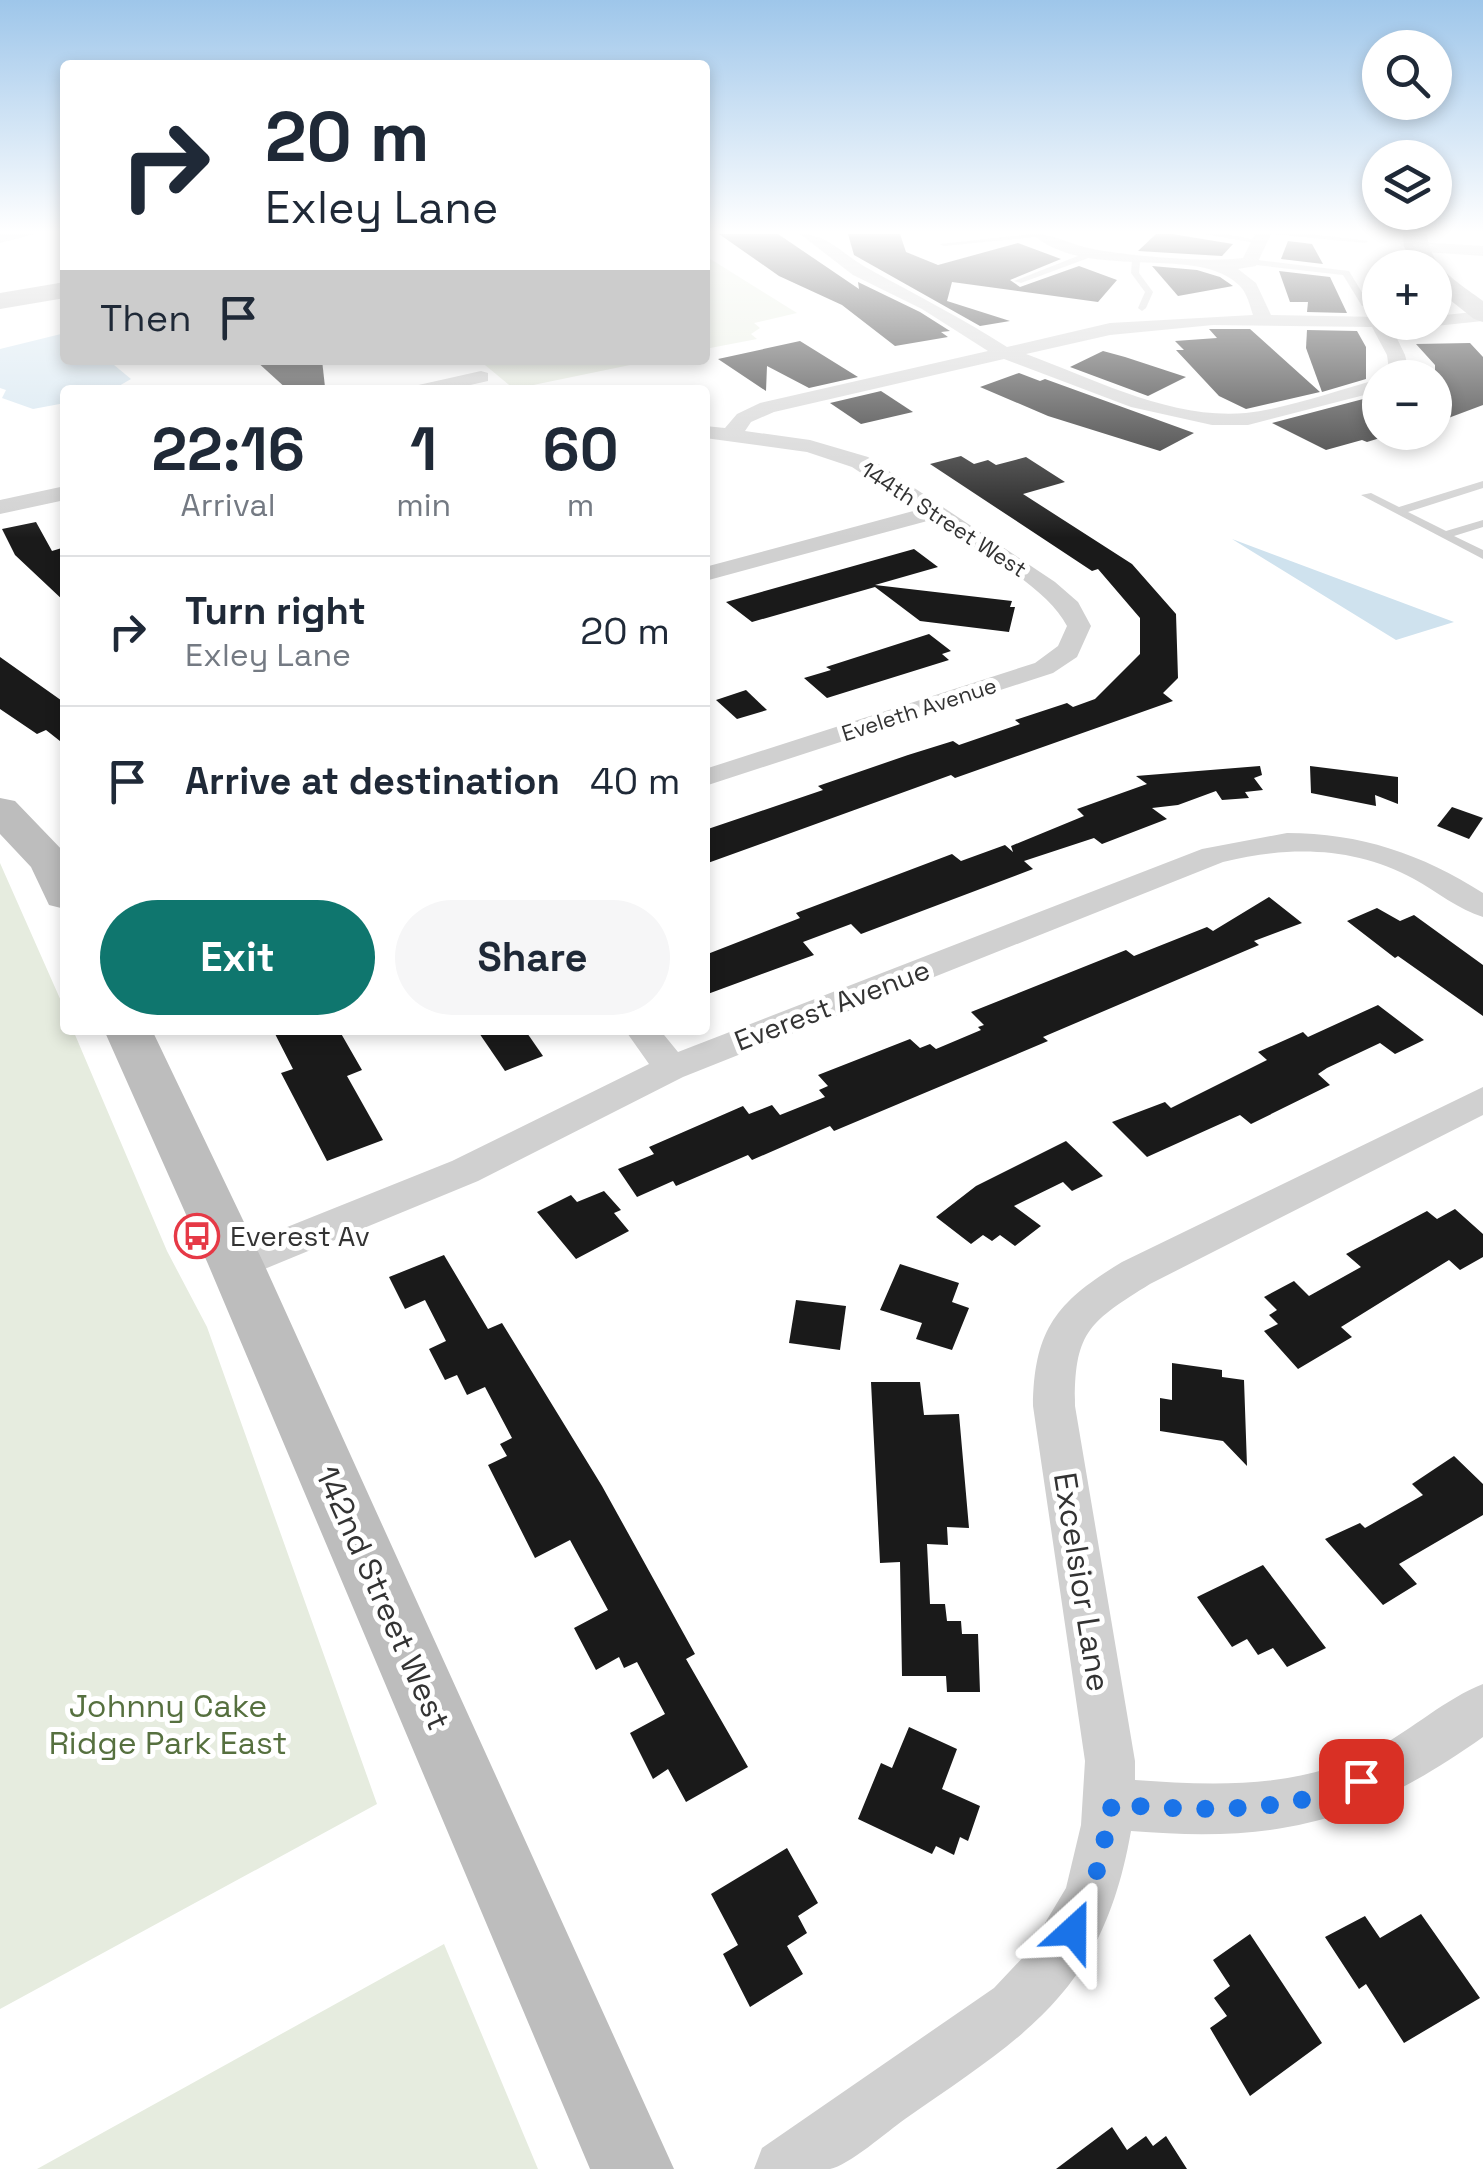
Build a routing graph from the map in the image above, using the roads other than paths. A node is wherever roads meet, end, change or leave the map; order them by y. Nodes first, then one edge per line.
1 (975, 335) edge
2 (1079, 335) edge
3 (1000, 351) junction
4 (468, 365) edge
5 (489, 384) edge
6 (1362, 390) edge
7 (710, 433) edge
8 (731, 435) junction
9 (1483, 484) edge
10 (60, 494) edge
11 (1367, 495) dead end
12 (0, 507) edge
13 (935, 512) junction
14 (1399, 512) junction
15 (1483, 523) edge
16 (1445, 535) junction
17 (1483, 555) edge
18 (710, 573) edge
19 (1059, 597) joint
20 (710, 776) edge
21 (0, 810) edge
22 (60, 883) edge
23 (1483, 907) edge
24 (130, 1035) edge
25 (646, 1035) edge
26 (671, 1068) junction
27 (1483, 1100) edge
28 (236, 1264) junction
29 (1483, 1708) edge
30 (1112, 1804) junction
31 (632, 2169) edge
32 (783, 2169) edge

1 - 3 street
2 - 3 street
3 - 6 street
3 - 8 street
4 - 5 street
7 - 8 street, 144th Street West
8 - 13 street, 144th Street West
9 - 14 lane
10 - 12 street
11 - 14 lane
13 - 18 street
13 - 19 street, 144th Street West
14 - 16 lane
15 - 16 lane
16 - 17 lane
19 - 20 street, Eveleth Avenue
21 - 22 street
23 - 26 street, Everest Avenue
24 - 28 street, 142nd Street West
25 - 26 street
26 - 28 street, Everest Avenue
27 - 30 street, Excelsior Lane
28 - 31 street, 142nd Street West
29 - 30 street
30 - 32 street, Excelsior Lane

